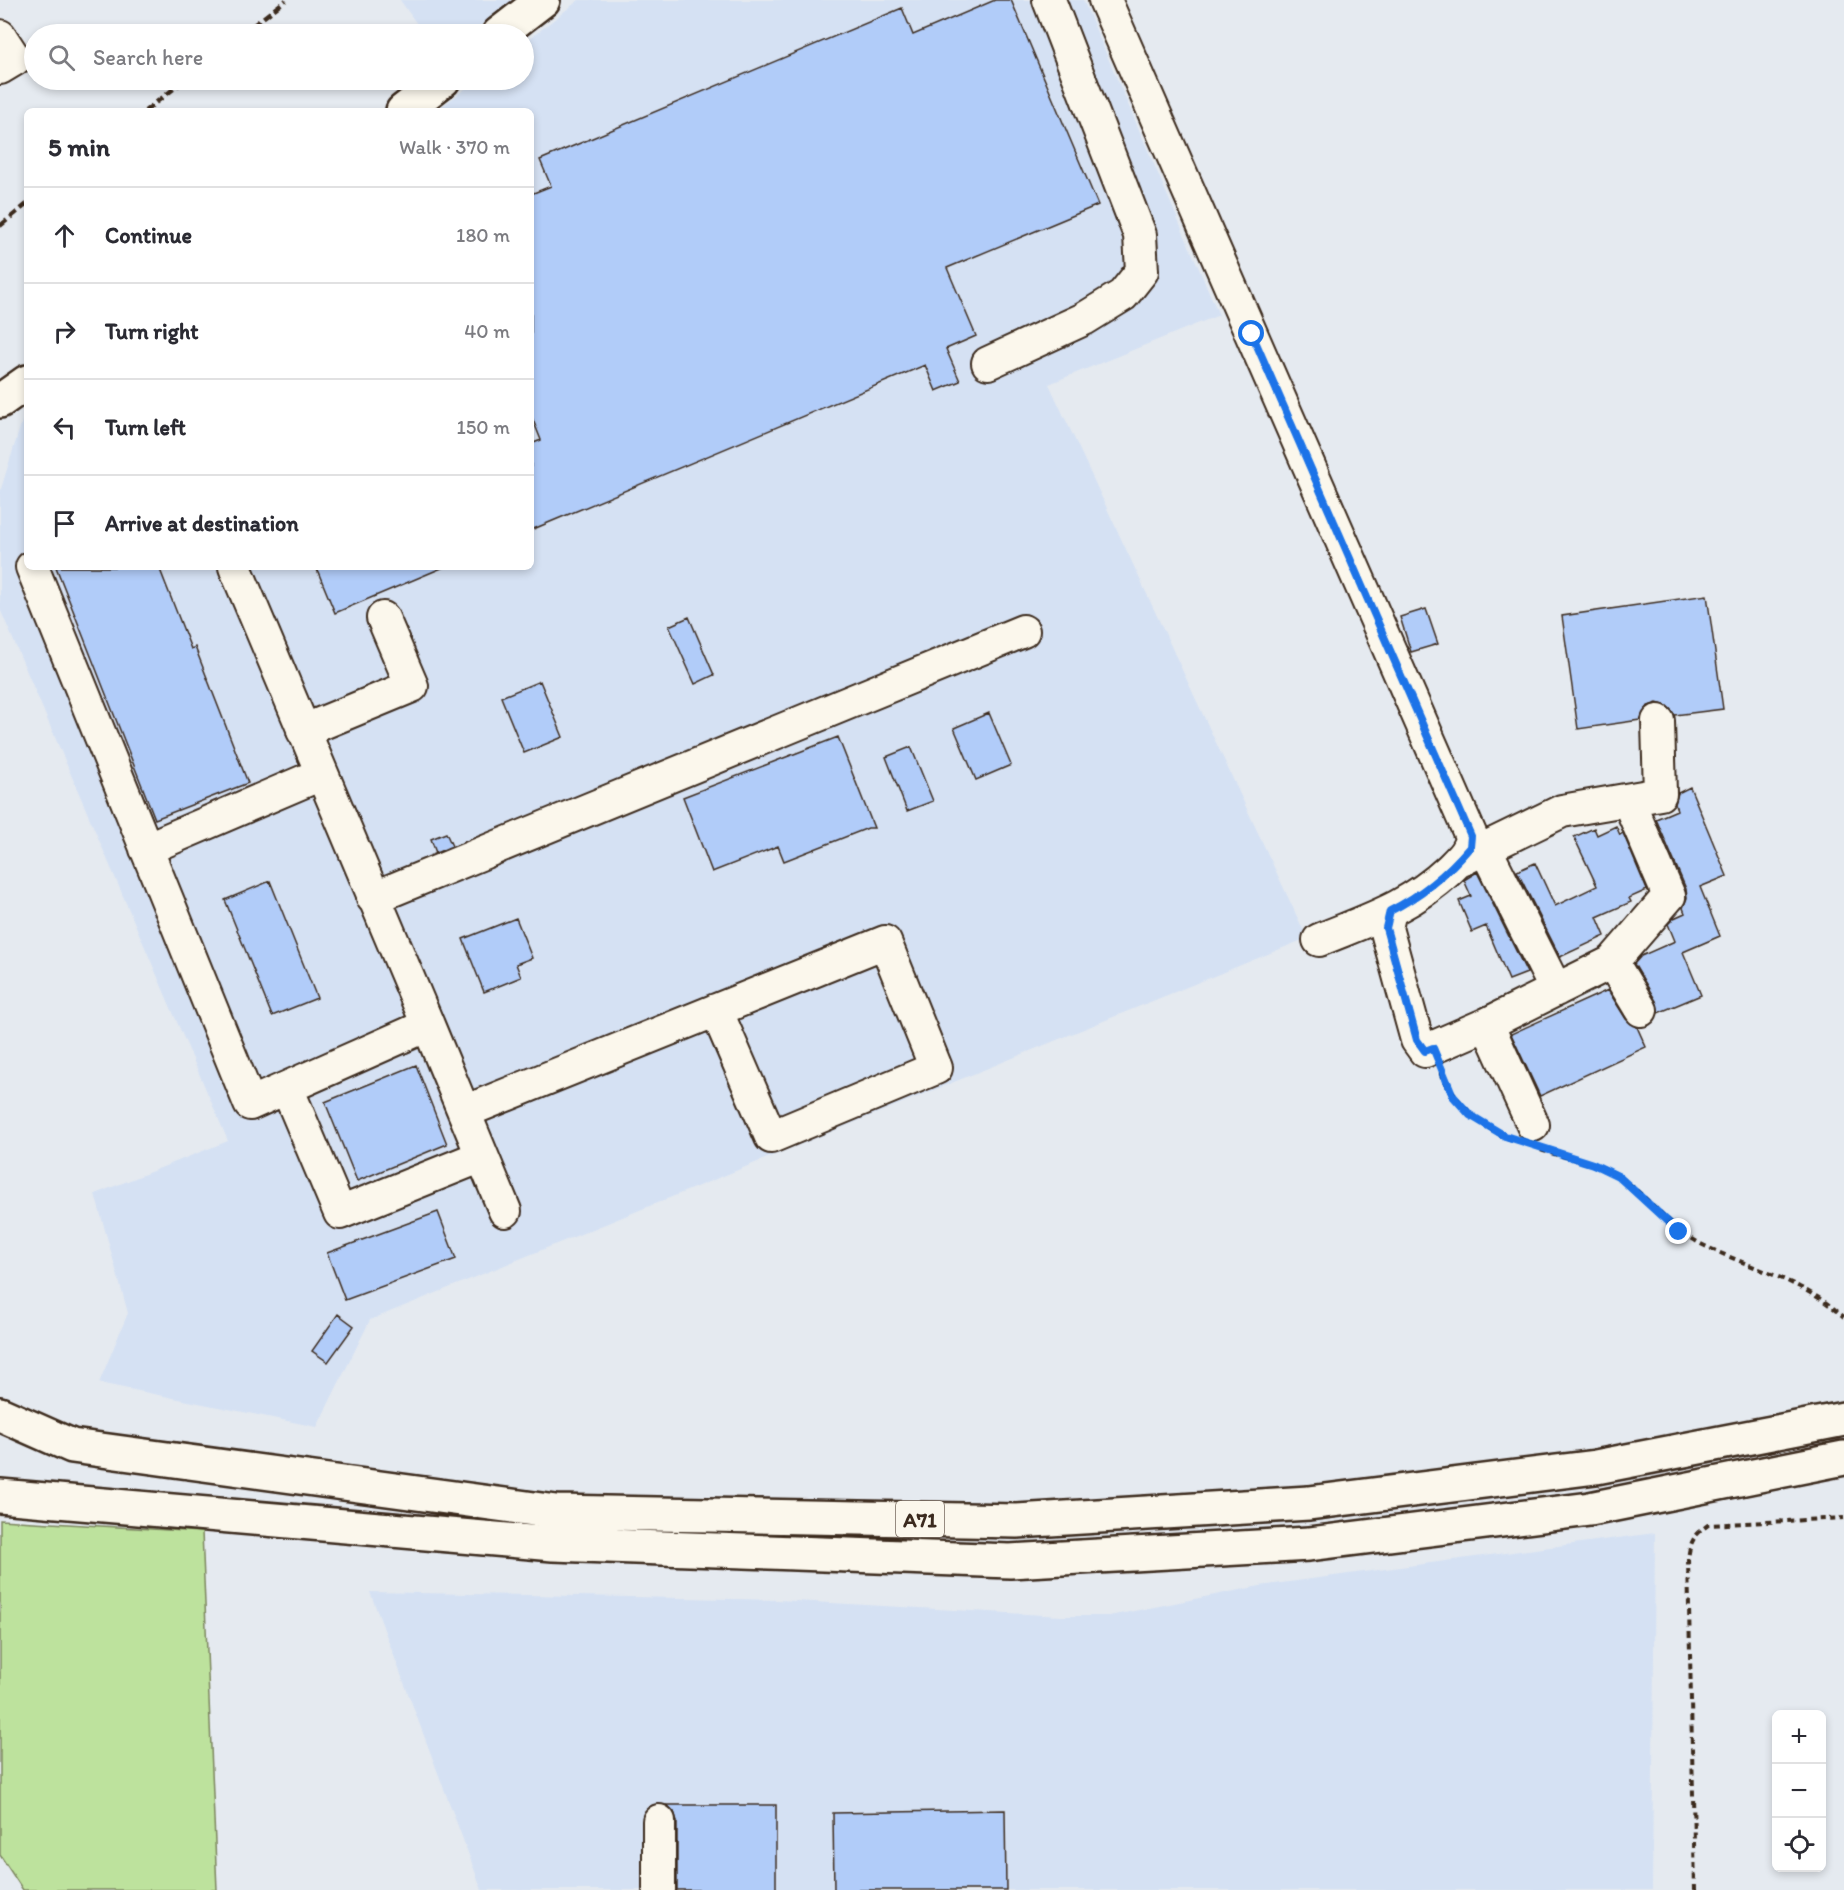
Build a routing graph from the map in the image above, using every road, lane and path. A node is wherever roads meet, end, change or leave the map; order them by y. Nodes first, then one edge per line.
1 (543, 0) edge
2 (1049, 0) edge
3 (1105, 0) edge
4 (512, 24) edge
5 (0, 36) edge
6 (0, 68) edge
7 (430, 90) edge
8 (407, 108) edge
9 (988, 363) dead end
10 (24, 384) edge
11 (0, 401) edge
12 (33, 570) edge
13 (236, 570) edge
14 (383, 618) dead end
15 (1023, 632) dead end
16 (1658, 721) dead end
17 (303, 731) junction
18 (321, 774) junction
19 (1628, 800) junction
20 (146, 849) junction
21 (1472, 854) junction
22 (374, 898) junction
23 (1390, 911) junction
24 (1319, 940) dead end
25 (1612, 962) junction
26 (1556, 990) junction
27 (716, 1010) junction
28 (1641, 1010) dead end
29 (1487, 1024) junction
30 (428, 1025) junction
31 (1433, 1048) junction
32 (287, 1088) junction
33 (464, 1112) junction
34 (1528, 1137) junction
35 (482, 1156) junction
36 (505, 1211) dead end
37 (1844, 1317) edge
38 (0, 1414) edge
39 (1844, 1419) edge
40 (1844, 1458) edge
41 (0, 1496) edge
42 (1844, 1518) edge
43 (659, 1821) dead end
44 (659, 1890) edge
45 (1695, 1890) edge

1 - 4 main road
2 - 9 lane
3 - 21 lane
5 - 6 lane
7 - 8 main road
10 - 11 main road
12 - 20 lane
13 - 17 lane
14 - 17 lane
15 - 22 lane
16 - 19 lane
17 - 18 lane
18 - 20 lane
18 - 22 lane
19 - 21 lane
19 - 25 lane
20 - 32 lane
21 - 23 lane
21 - 26 lane
22 - 30 lane
23 - 24 lane
23 - 31 lane
25 - 26 lane
25 - 28 lane
26 - 29 lane
27 - 27 lane
27 - 33 lane
29 - 31 lane
29 - 34 lane
30 - 32 lane
30 - 33 lane
31 - 34 path
32 - 35 lane
33 - 35 lane
34 - 37 path
35 - 36 lane
38 - 39 main road, A71
40 - 41 main road, A71
42 - 45 path
43 - 44 lane

